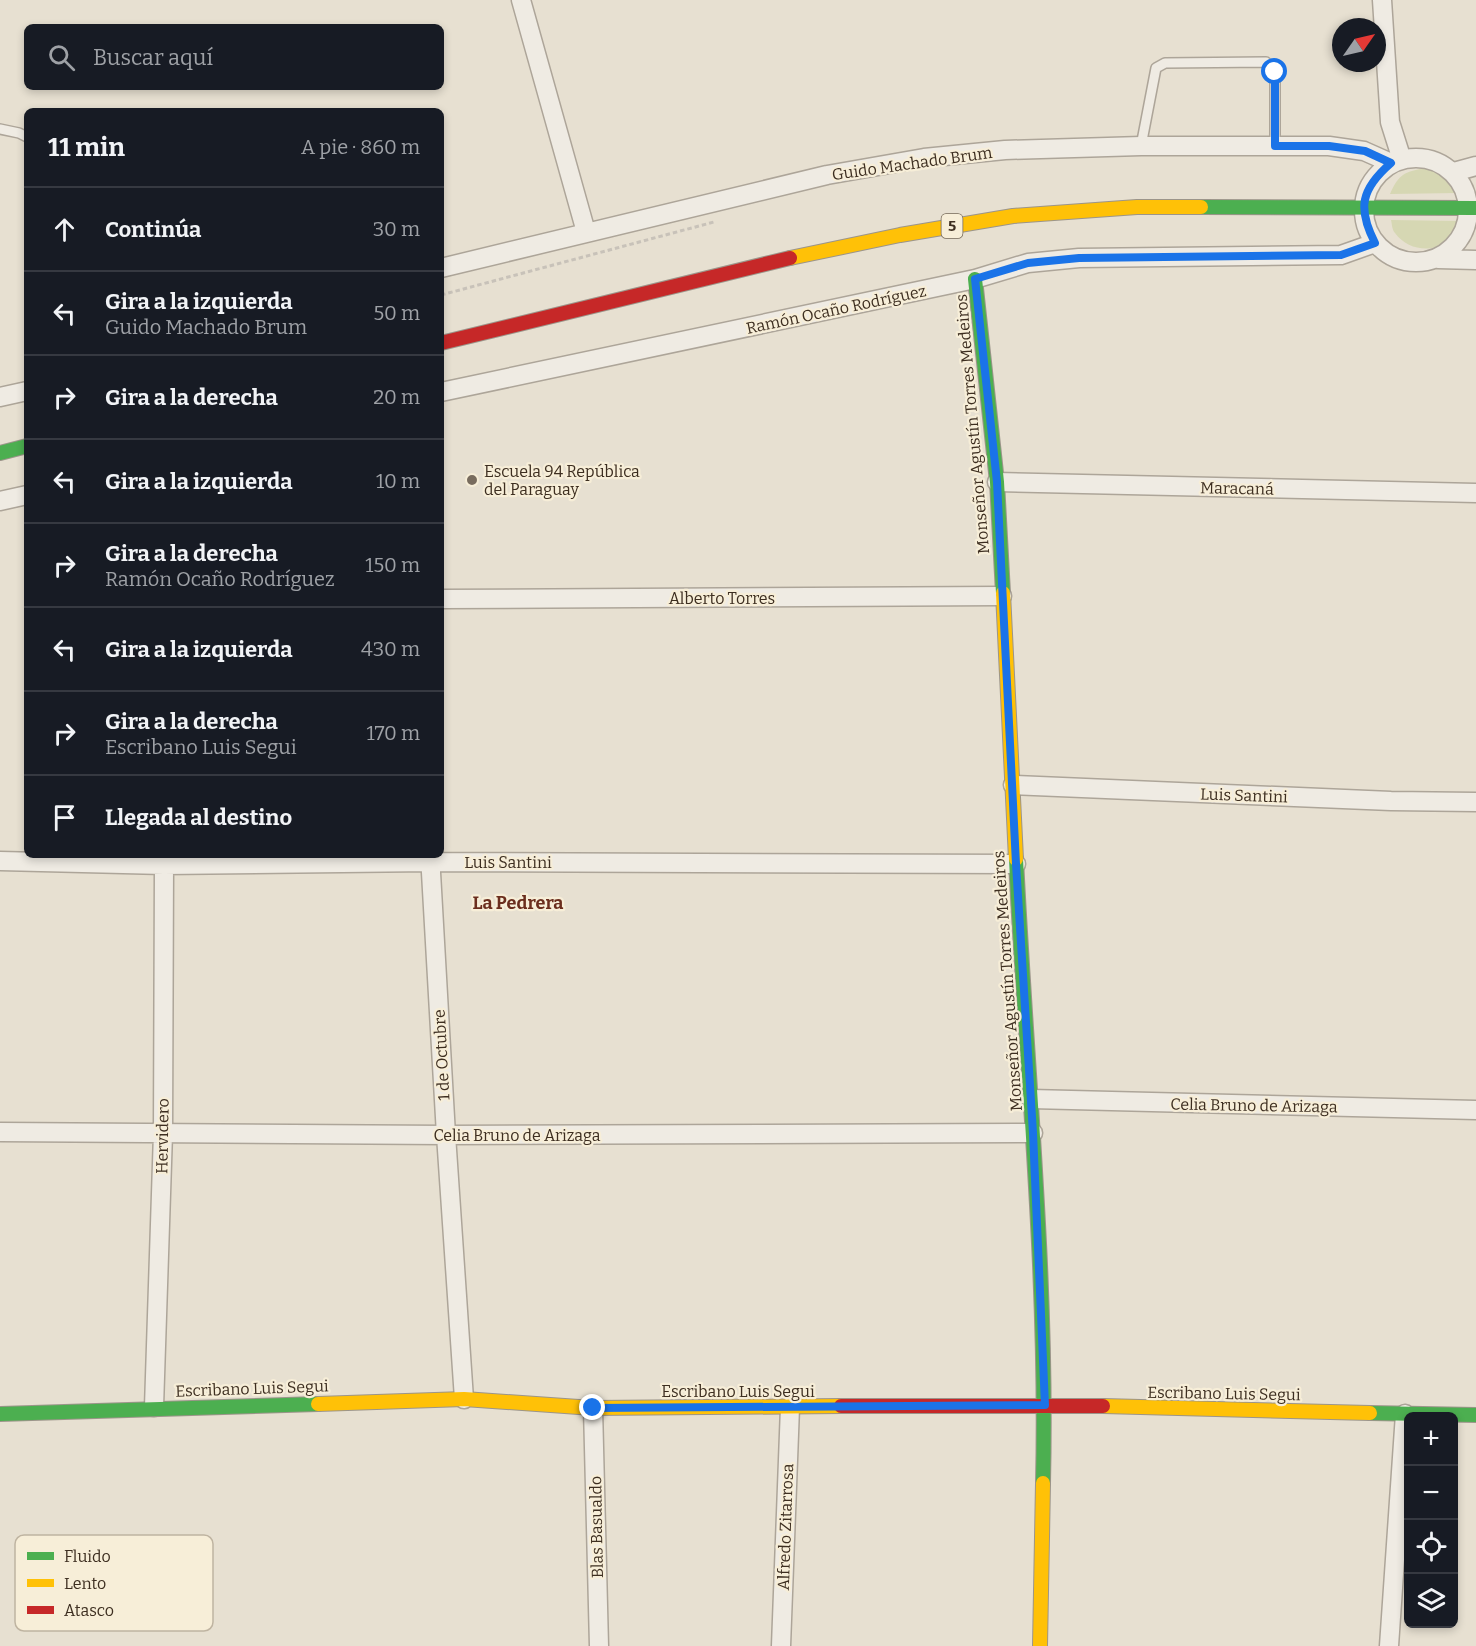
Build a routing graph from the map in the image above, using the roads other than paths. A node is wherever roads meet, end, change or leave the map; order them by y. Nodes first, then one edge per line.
1 (521, 0) edge
2 (1382, 0) edge
3 (0, 129) edge
4 (24, 136) edge
5 (1141, 146) junction
6 (1275, 146) junction
7 (1396, 162) junction
8 (1476, 166) edge
9 (1454, 172) junction
10 (1364, 207) junction
11 (1473, 208) edge
12 (586, 232) junction
13 (1375, 243) junction
14 (1438, 259) junction
15 (1476, 260) edge
16 (444, 267) edge
17 (975, 279) junction
18 (444, 343) edge
19 (444, 391) edge
20 (24, 392) edge
21 (0, 397) edge
22 (24, 447) edge
23 (0, 453) edge
24 (997, 482) junction
25 (1476, 493) edge
26 (24, 496) edge
27 (0, 501) edge
28 (1002, 596) junction
29 (444, 599) edge
30 (1013, 785) junction
31 (1476, 802) edge
32 (430, 858) edge
33 (0, 861) edge
34 (1016, 864) junction
35 (164, 865) junction
36 (1031, 1099) junction
37 (1476, 1110) edge
38 (0, 1132) edge
39 (163, 1133) junction
40 (1033, 1133) junction
41 (446, 1135) junction
42 (464, 1399) junction
43 (1045, 1405) junction
44 (154, 1407) junction
45 (790, 1407) junction
46 (593, 1408) junction
47 (0, 1414) edge
48 (1404, 1414) edge
49 (1458, 1415) edge
50 (1476, 1415) edge
51 (1404, 1428) edge
52 (599, 1646) edge
53 (781, 1646) edge
54 (1040, 1646) edge
55 (1389, 1646) edge

1 - 12 street
2 - 7 street
3 - 4 lane
5 - 6 street, Guido Machado Brum
5 - 6 lane
5 - 12 street, Guido Machado Brum
6 - 7 street, Guido Machado Brum
7 - 9 street
7 - 10 street
8 - 9 street
9 - 11 street
10 - 11 main road, 5
10 - 13 street
10 - 18 main road, 5
11 - 14 street
12 - 16 street, Guido Machado Brum
13 - 14 street
13 - 17 street, Ramón Ocaño Rodríguez
14 - 15 street
17 - 19 street, Ramón Ocaño Rodríguez
17 - 24 main road, Monseñor Agustín Torres Medeiros
20 - 21 street
22 - 23 main road
24 - 25 street, Maracaná
24 - 28 main road, Monseñor Agustín Torres Medeiros
26 - 27 street
28 - 29 street, Alberto Torres
28 - 30 main road, Monseñor Agustín Torres Medeiros
30 - 31 street, Luis Santini
30 - 34 main road, Monseñor Agustín Torres Medeiros
32 - 34 street, Luis Santini
32 - 35 street, Luis Santini
32 - 41 street, 1 de Octubre
33 - 35 street, Luis Santini
34 - 36 main road, Monseñor Agustín Torres Medeiros
35 - 39 street, Hervidero
36 - 37 street, Celia Bruno de Arizaga
36 - 40 main road, Monseñor Agustín Torres Medeiros
38 - 39 street, Celia Bruno de Arizaga
39 - 41 street, Celia Bruno de Arizaga
39 - 44 street, Hervidero
40 - 41 street, Celia Bruno de Arizaga
40 - 43 main road, Monseñor Agustín Torres Medeiros
41 - 42 street, 1 de Octubre
42 - 44 main road, Escribano Luis Segui
42 - 46 main road, Escribano Luis Segui
43 - 45 main road, Escribano Luis Segui
43 - 48 main road, Escribano Luis Segui
43 - 54 main road, Monseñor Agustín Torres Medeiros
44 - 47 main road, Escribano Luis Segui
45 - 46 main road, Escribano Luis Segui
45 - 53 street, Alfredo Zitarrosa
46 - 52 street, Blas Basualdo
49 - 50 main road, Escribano Luis Segui
51 - 55 street

